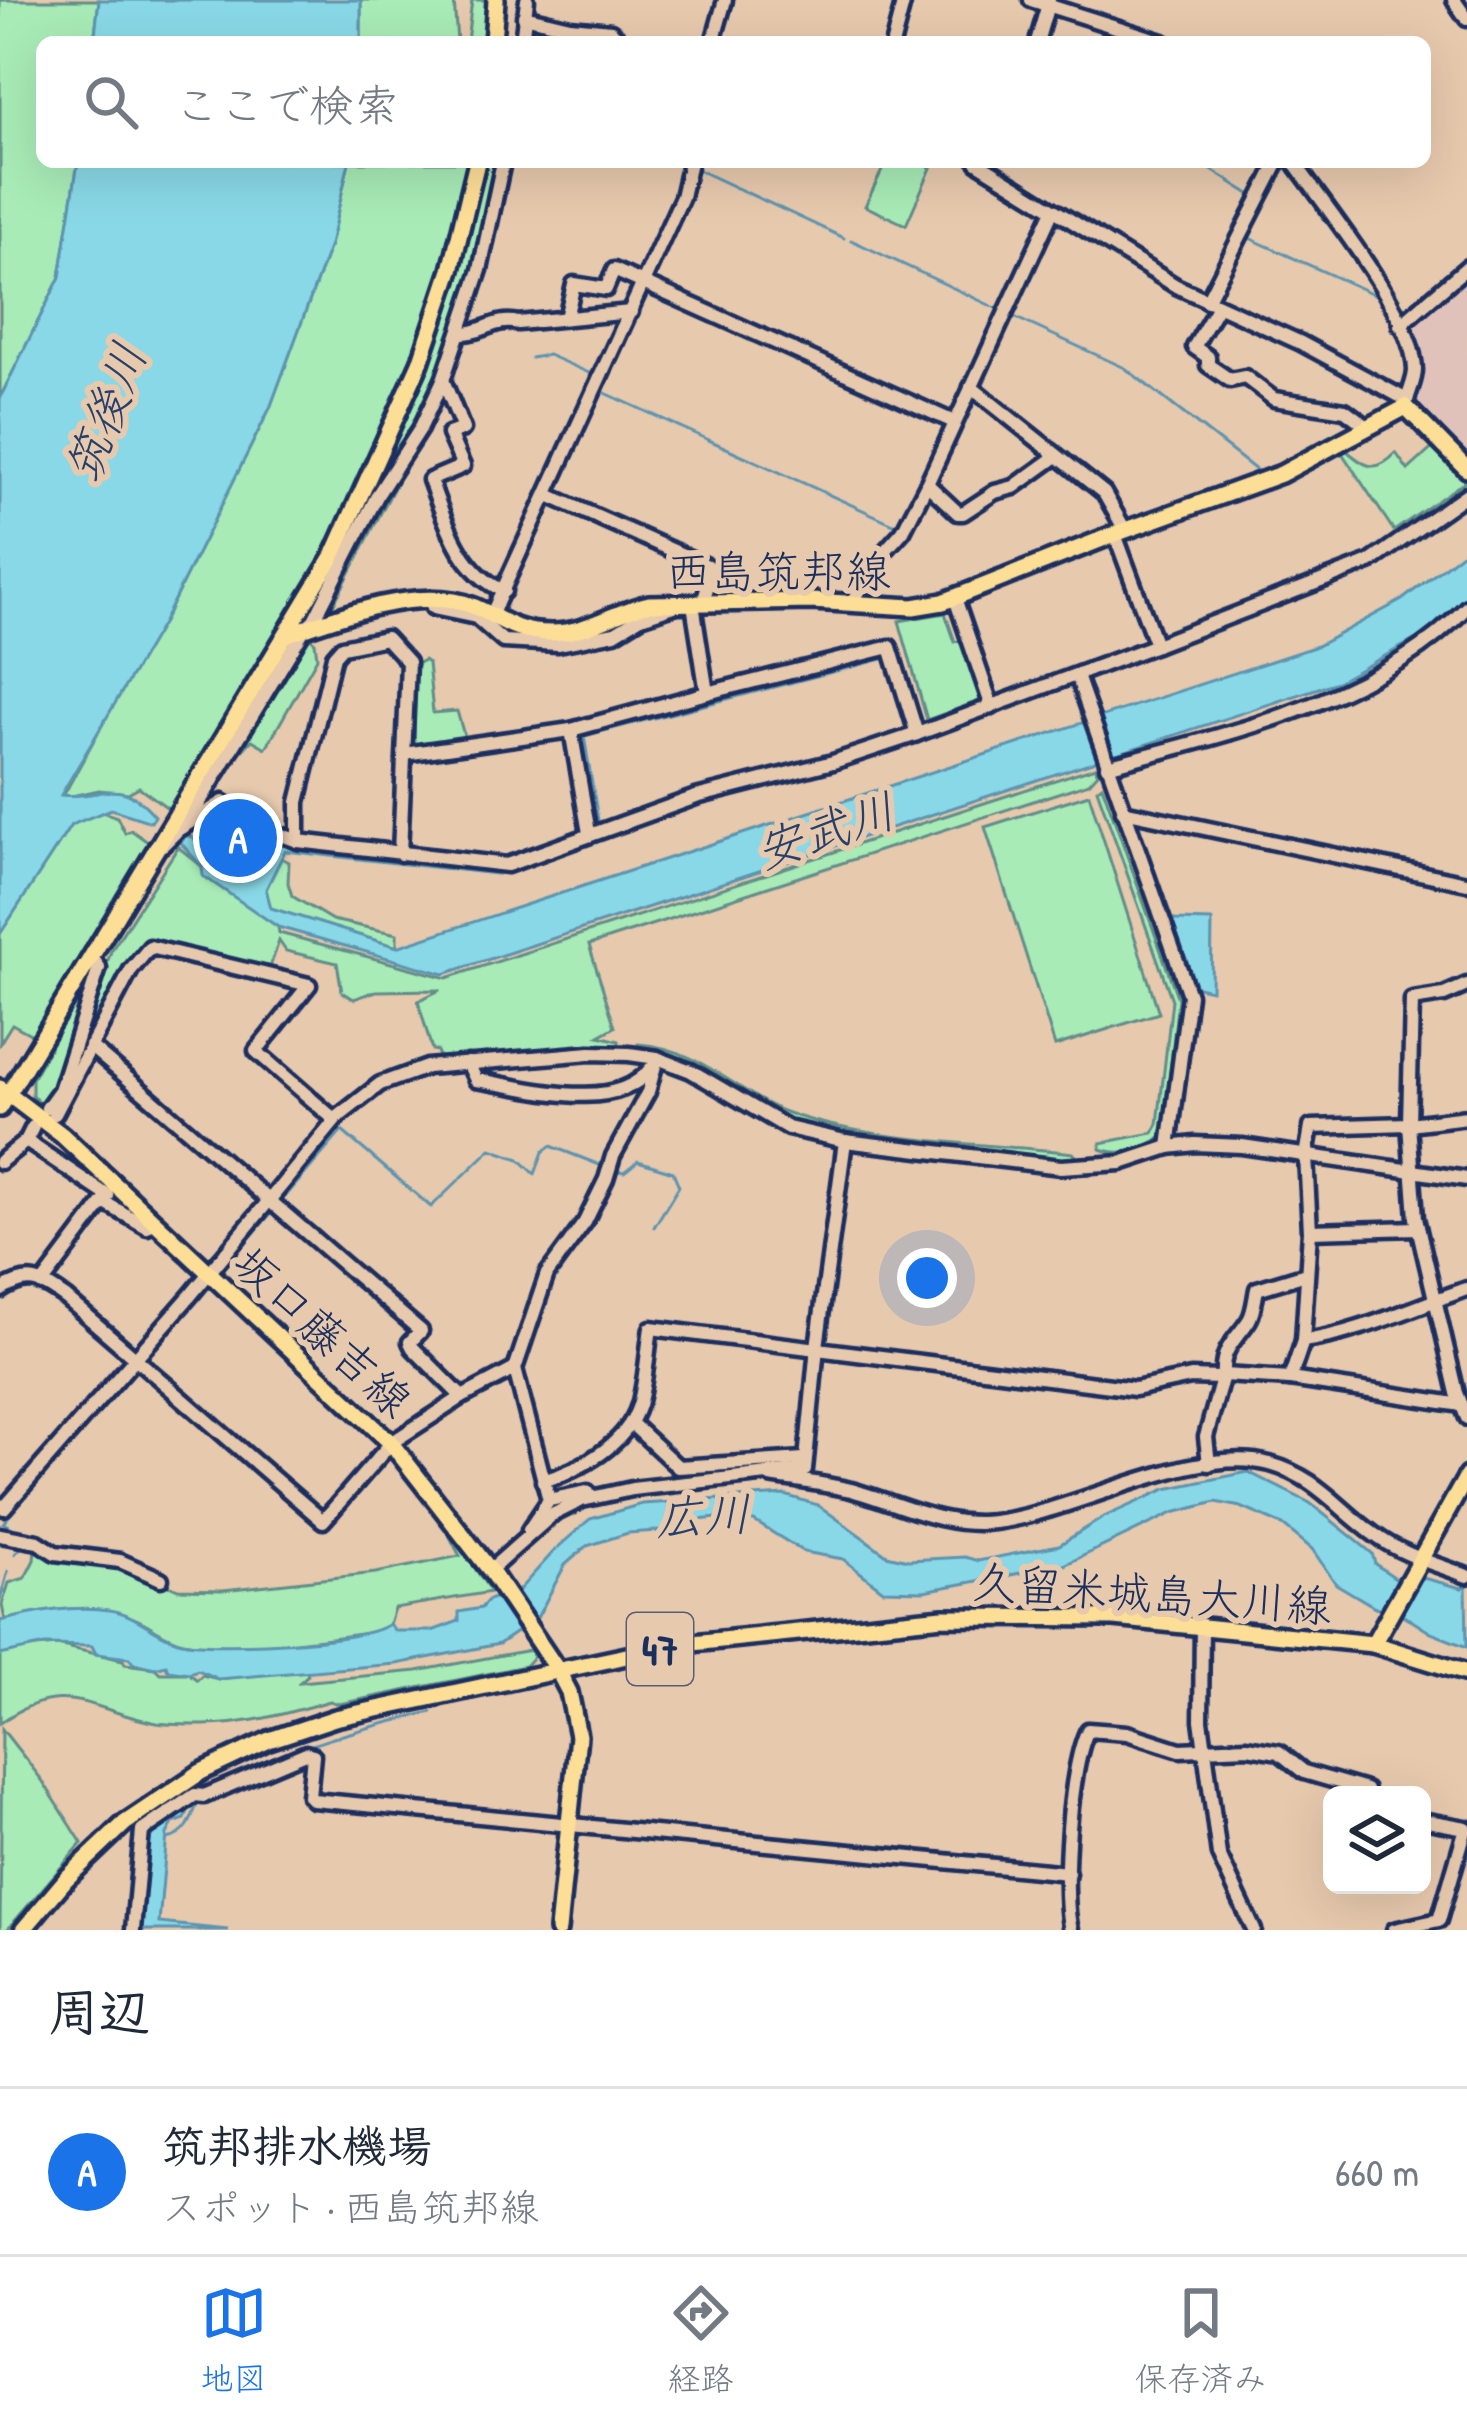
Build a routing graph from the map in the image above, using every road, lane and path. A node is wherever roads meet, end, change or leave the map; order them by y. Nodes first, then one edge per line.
1 (496, 0) edge
2 (524, 0) edge
3 (724, 0) edge
4 (904, 0) edge
5 (1031, 0) edge
6 (1454, 0) edge
7 (1048, 2) edge
8 (523, 18) junction
9 (1467, 20) edge
10 (494, 36) edge
11 (519, 36) edge
12 (619, 36) edge
13 (715, 36) edge
14 (895, 36) edge
15 (1039, 36) edge
16 (1146, 36) edge
17 (476, 168) edge
18 (502, 168) edge
19 (689, 168) edge
20 (987, 168) edge
21 (1006, 168) edge
22 (1275, 168) edge
23 (1298, 168) edge
24 (1003, 178) junction
25 (1053, 210) junction
26 (1467, 267) edge
27 (644, 283) junction
28 (1212, 304) junction
29 (631, 312) junction
30 (566, 318) junction
31 (1400, 325) junction
32 (460, 333) junction
33 (443, 380) junction
34 (971, 387) junction
35 (1406, 403) junction
36 (954, 422) junction
37 (1369, 428) junction
38 (1057, 456) junction
39 (1467, 469) edge
40 (927, 484) junction
41 (1467, 494) edge
42 (548, 495) junction
43 (1120, 532) junction
44 (504, 591) junction
45 (956, 598) junction
46 (430, 600) junction
47 (853, 602) junction
48 (691, 604) junction
49 (1467, 608) edge
50 (490, 616) junction
51 (297, 631) junction
52 (1156, 645) junction
53 (1077, 676) junction
54 (706, 693) junction
55 (992, 707) junction
56 (571, 730) junction
57 (917, 734) junction
58 (405, 754) junction
59 (1106, 764) junction
60 (1123, 811) junction
61 (185, 825) junction
62 (589, 833) junction
63 (298, 841) junction
64 (156, 847) junction
65 (400, 854) junction
66 (1467, 884) edge
67 (92, 955) junction
68 (1467, 985) edge
69 (90, 1046) junction
70 (657, 1058) junction
71 (468, 1063) junction
72 (3, 1096) edge
73 (1467, 1117) edge
74 (335, 1120) junction
75 (1409, 1124) junction
76 (845, 1142) junction
77 (21, 1145) junction
78 (1169, 1147) junction
79 (41, 1150) junction
80 (1306, 1156) junction
81 (0, 1166) edge
82 (1412, 1169) junction
83 (1467, 1180) edge
84 (268, 1198) junction
85 (105, 1203) junction
86 (153, 1221) junction
87 (1418, 1228) junction
88 (1310, 1231) junction
89 (208, 1272) junction
90 (1306, 1274) junction
91 (41, 1284) junction
92 (1467, 1289) edge
93 (0, 1291) edge
94 (1436, 1299) junction
95 (1303, 1341) junction
96 (817, 1347) junction
97 (140, 1361) junction
98 (515, 1369) junction
99 (1221, 1376) junction
100 (1290, 1379) junction
101 (462, 1397) junction
102 (1464, 1412) edge
103 (631, 1423) junction
104 (391, 1443) junction
105 (804, 1459) junction
106 (1209, 1464) junction
107 (770, 1476) junction
108 (543, 1481) junction
109 (1464, 1487) edge
110 (603, 1494) junction
111 (549, 1500) junction
112 (1, 1509) edge
113 (0, 1534) edge
114 (527, 1537) junction
115 (1418, 1559) junction
116 (491, 1572) junction
117 (1467, 1576) edge
118 (160, 1579) dead end
119 (1202, 1625) junction
120 (1376, 1637) junction
121 (553, 1664) junction
122 (1467, 1672) edge
123 (1204, 1752) junction
124 (1352, 1786) edge
125 (1431, 1822) edge
126 (568, 1824) junction
127 (1068, 1873) junction
128 (23, 1930) edge
129 (133, 1930) edge
130 (558, 1930) edge
131 (1071, 1930) edge
132 (1254, 1930) edge
133 (1394, 1930) edge

1 - 10 main road
2 - 8 street
3 - 13 street
4 - 14 street
5 - 7 street
6 - 9 street
7 - 15 street
7 - 16 street
8 - 11 street
8 - 12 street
17 - 51 main road
18 - 32 street
19 - 27 street
20 - 24 street
21 - 24 street
22 - 28 street
23 - 31 street
24 - 25 street
25 - 28 street
25 - 34 street
26 - 31 street
27 - 29 street
27 - 30 street
27 - 36 street
28 - 35 street
28 - 37 street
29 - 30 street
29 - 42 street
30 - 32 street
31 - 35 street
32 - 33 street
33 - 44 street
33 - 51 street
34 - 36 street
34 - 38 street
35 - 37 main road, 西島筑邦線
35 - 39 main road
36 - 40 street
37 - 43 main road, 西島筑邦線
38 - 40 street
38 - 43 street
40 - 47 street
41 - 52 street
42 - 44 street
42 - 48 street
43 - 45 main road, 西島筑邦線
43 - 52 street
44 - 50 street
45 - 47 main road, 西島筑邦線
45 - 55 street
46 - 48 street
46 - 50 main road, 西島筑邦線
46 - 51 main road, 西島筑邦線
47 - 48 main road, 西島筑邦線
48 - 50 main road, 西島筑邦線
48 - 54 street
49 - 59 street
51 - 61 street
51 - 64 main road
52 - 53 street
53 - 55 street
53 - 59 street
54 - 56 street
54 - 57 street
55 - 57 street
56 - 58 street
56 - 62 street
57 - 62 street
58 - 63 street
58 - 65 street
59 - 60 street
60 - 66 street
60 - 78 street
61 - 63 street
61 - 64 street
62 - 65 street
63 - 65 street
64 - 67 main road
67 - 69 street
67 - 72 main road
68 - 75 street
69 - 74 street
69 - 84 street
70 - 71 street
70 - 71 street
70 - 76 street
70 - 98 street
71 - 74 street
72 - 86 main road, 坂口藤吉線
73 - 75 street
74 - 84 street
75 - 80 street
75 - 82 street
76 - 78 street
76 - 96 street
77 - 79 street
77 - 79 street
77 - 81 street
78 - 80 street
79 - 85 street
80 - 82 street
80 - 88 street
82 - 83 street
82 - 87 street
84 - 89 street
84 - 101 street
85 - 86 street
85 - 91 street
86 - 89 main road, 坂口藤吉線
87 - 88 street
87 - 94 street
88 - 90 street
89 - 97 street
89 - 104 main road, 坂口藤吉線
90 - 95 street
90 - 99 street
91 - 93 street
91 - 97 street
92 - 94 street
94 - 95 street
94 - 102 street
95 - 100 street
96 - 99 street
96 - 103 street
96 - 105 street
97 - 104 street
97 - 112 street
98 - 101 street
98 - 108 street
99 - 100 street
99 - 106 street
100 - 102 street
101 - 104 street
103 - 105 street
103 - 108 street
104 - 116 main road, 坂口藤吉線
105 - 107 street
106 - 107 street
106 - 115 street
107 - 110 street
108 - 111 street
109 - 115 main road, 久留米城島大川線
110 - 111 street
110 - 114 street
111 - 114 street
113 - 118 street
114 - 116 street
115 - 117 street
115 - 120 main road, 久留米城島大川線
116 - 121 main road, 坂口藤吉線
119 - 120 main road, 久留米城島大川線 / 47
119 - 121 main road, 久留米城島大川線 / 47
119 - 123 street
120 - 122 main road
121 - 126 main road, 坂口藤吉線
121 - 128 main road, 久留米城島大川線 / 47
123 - 124 street
123 - 127 street
123 - 132 street
125 - 133 street
126 - 127 street
126 - 129 street
126 - 130 main road, 坂口藤吉線
127 - 131 street

